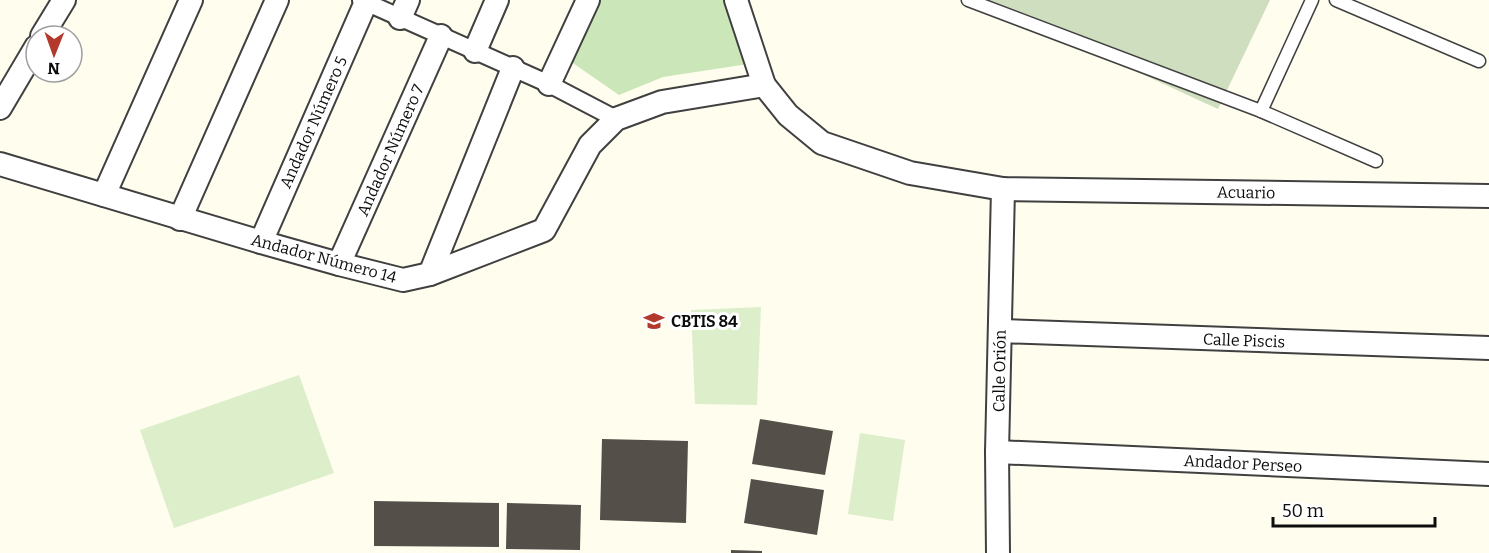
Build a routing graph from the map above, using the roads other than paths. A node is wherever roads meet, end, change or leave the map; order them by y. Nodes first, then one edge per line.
1 (64, 0) edge
2 (191, 0) edge
3 (277, 0) edge
4 (496, 0) edge
5 (588, 0) edge
6 (736, 0) edge
7 (968, 0) edge
8 (1312, 0) edge
9 (1336, 0) edge
10 (364, 1) edge
11 (404, 9) edge
12 (49, 24) edge
13 (441, 36) junction
14 (475, 51) junction
15 (1479, 61) dead end
16 (24, 67) edge
17 (513, 68) junction
18 (549, 84) junction
19 (764, 85) junction
20 (0, 108) edge
21 (1261, 111) junction
22 (616, 119) junction
23 (1376, 161) dead end
24 (0, 164) edge
25 (1003, 189) junction
26 (104, 195) junction
27 (1489, 195) edge
28 (180, 219) junction
29 (261, 242) junction
30 (339, 264) junction
31 (430, 274) junction
32 (1000, 331) junction
33 (1489, 348) edge
34 (998, 452) junction
35 (1489, 474) edge
36 (998, 553) edge

1 - 12 street
2 - 26 street
3 - 28 street
4 - 14 street
5 - 18 street
6 - 19 street, Acuario
7 - 21 lane
8 - 21 lane
9 - 15 lane
10 - 11 street
10 - 29 street, Andador Número 5
11 - 13 street
13 - 14 street
13 - 30 street, Andador Número 7
14 - 17 street
16 - 20 street
17 - 18 street
17 - 31 street
18 - 22 street
19 - 22 street, Andador Número 14
19 - 25 street, Acuario
21 - 23 lane
22 - 31 street, Andador Número 14
24 - 26 street, Andador Número 14
25 - 27 street, Acuario
25 - 32 street, Calle Orión
26 - 28 street, Andador Número 14
28 - 29 street, Andador Número 14
29 - 30 street, Andador Número 14
30 - 31 street, Andador Número 14
32 - 33 street, Calle Piscis
32 - 34 street, Calle Orión
34 - 35 street, Andador Perseo
34 - 36 street, Calle Orión

